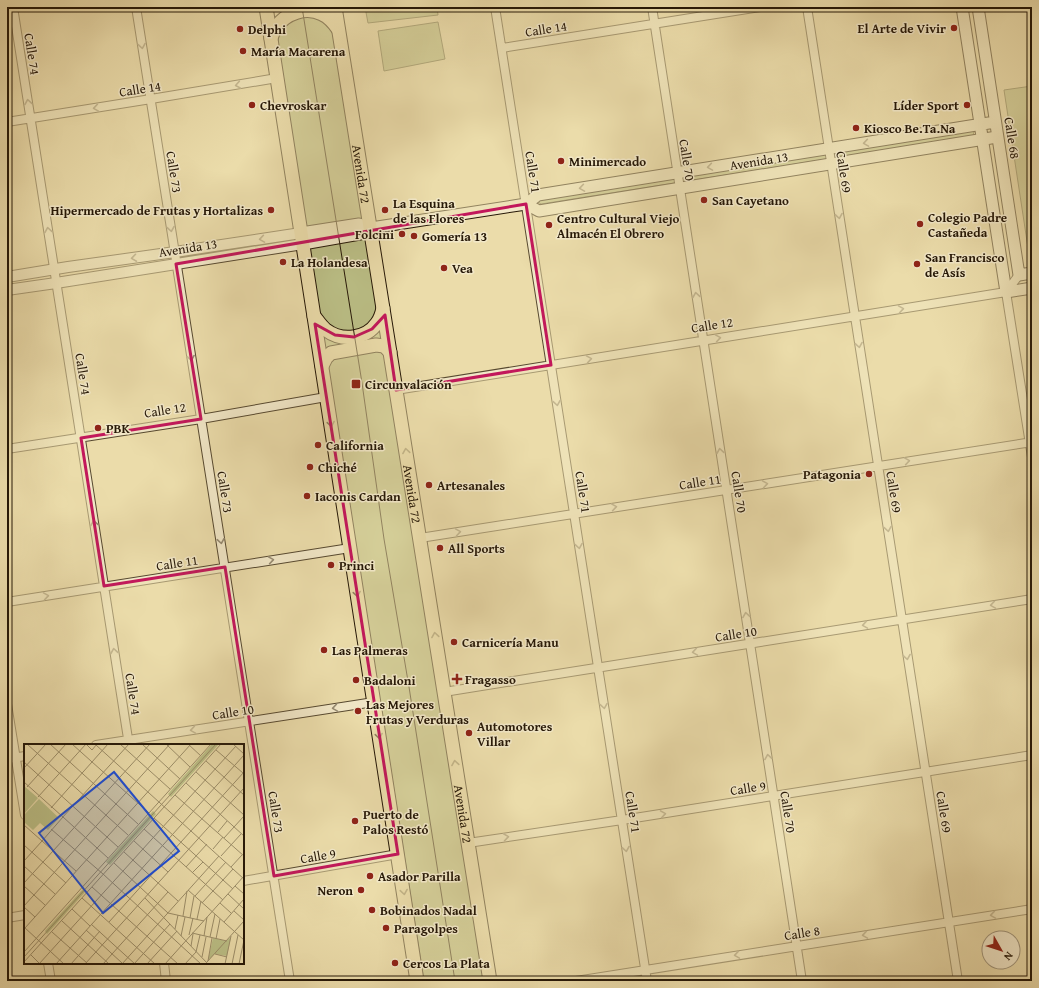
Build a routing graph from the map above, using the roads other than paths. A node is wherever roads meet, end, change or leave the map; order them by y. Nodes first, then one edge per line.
1 (13, 7) edge
2 (136, 7) edge
3 (266, 7) edge
4 (336, 7) edge
5 (495, 7) edge
6 (652, 7) edge
7 (760, 7) edge
8 (807, 7) edge
9 (962, 7) edge
10 (978, 7) edge
11 (654, 24) junction
12 (338, 29) junction
13 (270, 38) junction
14 (502, 48) junction
15 (277, 78) junction
16 (151, 99) junction
17 (30, 118) junction
18 (7, 122) edge
19 (995, 122) junction
20 (980, 124) junction
21 (997, 137) junction
22 (983, 140) junction
23 (829, 149) junction
24 (831, 164) junction
25 (677, 173) junction
26 (680, 188) junction
27 (526, 204) junction
28 (371, 228) junction
29 (302, 238) junction
30 (175, 252) junction
31 (176, 264) junction
32 (54, 269) junction
33 (1032, 273) edge
34 (1019, 275) junction
35 (7, 277) edge
36 (56, 283) junction
37 (1032, 288) edge
38 (7, 290) edge
39 (1006, 292) junction
40 (384, 307) junction
41 (314, 316) junction
42 (855, 316) junction
43 (703, 340) junction
44 (390, 352) junction
45 (551, 365) junction
46 (322, 366) junction
47 (396, 390) junction
48 (326, 397) junction
49 (201, 419) junction
50 (81, 438) junction
51 (1031, 442) edge
52 (7, 449) edge
53 (1032, 457) edge
54 (878, 466) junction
55 (726, 490) junction
56 (574, 514) junction
57 (420, 538) junction
58 (350, 548) junction
59 (225, 567) junction
60 (104, 586) junction
61 (1032, 599) edge
62 (7, 602) edge
63 (902, 619) junction
64 (750, 644) junction
65 (598, 668) junction
66 (444, 692) junction
67 (374, 702) junction
68 (7, 704) edge
69 (249, 721) junction
70 (129, 742) edge
71 (107, 744) edge
72 (1032, 755) edge
73 (24, 756) edge
74 (16, 758) junction
75 (7, 759) edge
76 (925, 772) junction
77 (774, 796) junction
78 (24, 808) edge
79 (622, 820) junction
80 (468, 843) junction
81 (398, 854) junction
82 (274, 876) junction
83 (244, 881) edge
84 (1032, 909) edge
85 (24, 915) edge
86 (7, 918) edge
87 (948, 922) junction
88 (797, 946) junction
89 (48, 964) edge
90 (164, 964) edge
91 (645, 970) junction
92 (51, 981) edge
93 (166, 981) edge
94 (290, 981) edge
95 (417, 981) edge
96 (490, 981) edge
97 (576, 981) edge
98 (647, 981) edge
99 (802, 981) edge
100 (958, 981) edge

17 -> 1 street, Calle 74
2 -> 16 street, Calle 73
3 - 13 highway
4 - 12 highway, Avenida 72
5 - 14 street, Calle 71
6 - 11 street, Calle 70
7 - 11 street, Calle 14
8 - 23 street, Calle 69
9 - 20 main road
10 - 19 main road, Calle 68
11 - 14 street, Calle 14
11 - 25 street, Calle 70
12 - 13 highway
12 - 28 highway, Avenida 72
13 - 15 highway
14 - 27 street, Calle 71
15 -> 16 street, Calle 14
15 - 29 highway
16 -> 17 street, Calle 14
16 -> 30 street, Calle 73
17 - 18 street, Calle 14
32 -> 17 street, Calle 74
19 - 20 main road, Avenida 13
19 - 21 main road, Calle 68
20 - 22 main road
20 -> 23 main road, Avenida 13
21 - 22 main road, Avenida 13
21 - 34 main road, Calle 68
22 - 24 main road, Avenida 13
22 - 39 main road
23 - 24 street, Calle 69
23 -> 25 main road, Avenida 13
24 - 26 main road, Avenida 13
24 -> 42 street, Calle 69
25 - 26 street, Calle 70
25 -> 27 main road, Avenida 13
26 - 27 main road, Avenida 13
43 -> 26 street, Calle 70
27 - 28 main road, Avenida 13
27 - 45 street, Calle 71
28 - 29 main road, Avenida 13
28 - 40 highway, Avenida 72
29 -> 30 street, Avenida 13
29 - 31 street, Avenida 13
29 - 41 highway
30 - 31 street, Calle 73
30 -> 32 street, Avenida 13
31 - 36 street, Avenida 13
31 -> 49 street, Calle 73
32 - 35 street, Avenida 13
32 - 36 street, Calle 74
33 - 34 main road
34 - 39 street
36 - 38 street, Avenida 13
36 - 50 street, Calle 74
37 - 39 main road, Calle 12
42 -> 39 street, Calle 12
39 - 51 street
40 - 41 highway
40 - 44 highway, Avenida 72
41 - 46 highway
43 -> 42 street, Calle 12
42 -> 54 street, Calle 69
45 -> 43 street, Calle 12
55 -> 43 street, Calle 70
44 - 46 highway
44 - 47 highway, Avenida 72
45 - 47 street, Calle 12
45 -> 56 street, Calle 71
46 - 48 highway
57 -> 47 highway, Avenida 72
48 - 49 street, Calle 12
48 -> 58 highway
49 - 50 street, Calle 12
49 -> 59 street, Calle 73
50 - 52 street, Calle 12
60 -> 50 street, Calle 74
51 - 53 street
54 -> 51 street, Calle 11
55 -> 54 street, Calle 11
54 -> 63 street, Calle 69
56 -> 55 street, Calle 11
64 -> 55 street, Calle 70
57 -> 56 street, Calle 11
56 -> 65 street, Calle 71
66 -> 57 highway, Avenida 72
59 -> 58 street, Calle 11
58 -> 67 highway
59 - 60 street, Calle 11
59 - 69 street, Calle 73
62 -> 60 street, Calle 11
70 -> 60 street, Calle 74
61 -> 63 street, Calle 10
63 -> 64 street, Calle 10
63 -> 76 street, Calle 69
64 -> 65 street, Calle 10
77 -> 64 street, Calle 70
65 - 66 street, Calle 10
65 -> 79 street, Calle 71
80 -> 66 highway, Avenida 72
67 -> 69 street, Calle 10
67 -> 81 highway
68 - 74 street
69 -> 70 street, Calle 10
69 - 82 street, Calle 73
70 - 71 street, Calle 10
72 - 76 street, Calle 9
73 - 74 street
74 - 75 street
74 - 78 street
76 - 77 street, Calle 9
76 - 87 street, Calle 69
79 -> 77 street, Calle 9
77 - 88 street, Calle 70
80 -> 79 street, Calle 9
79 -> 91 street, Calle 71
80 - 96 highway, Avenida 72
81 - 82 street, Calle 9
81 -> 95 highway
82 - 83 street, Calle 9
82 - 94 street, Calle 73
84 -> 87 street, Calle 8
85 - 86 street
87 -> 88 street, Calle 8
87 - 100 street, Calle 69
88 -> 91 street, Calle 8
88 - 99 street, Calle 70
89 - 92 street
90 - 93 street
91 - 97 street, Calle 8
91 - 98 street, Calle 71

